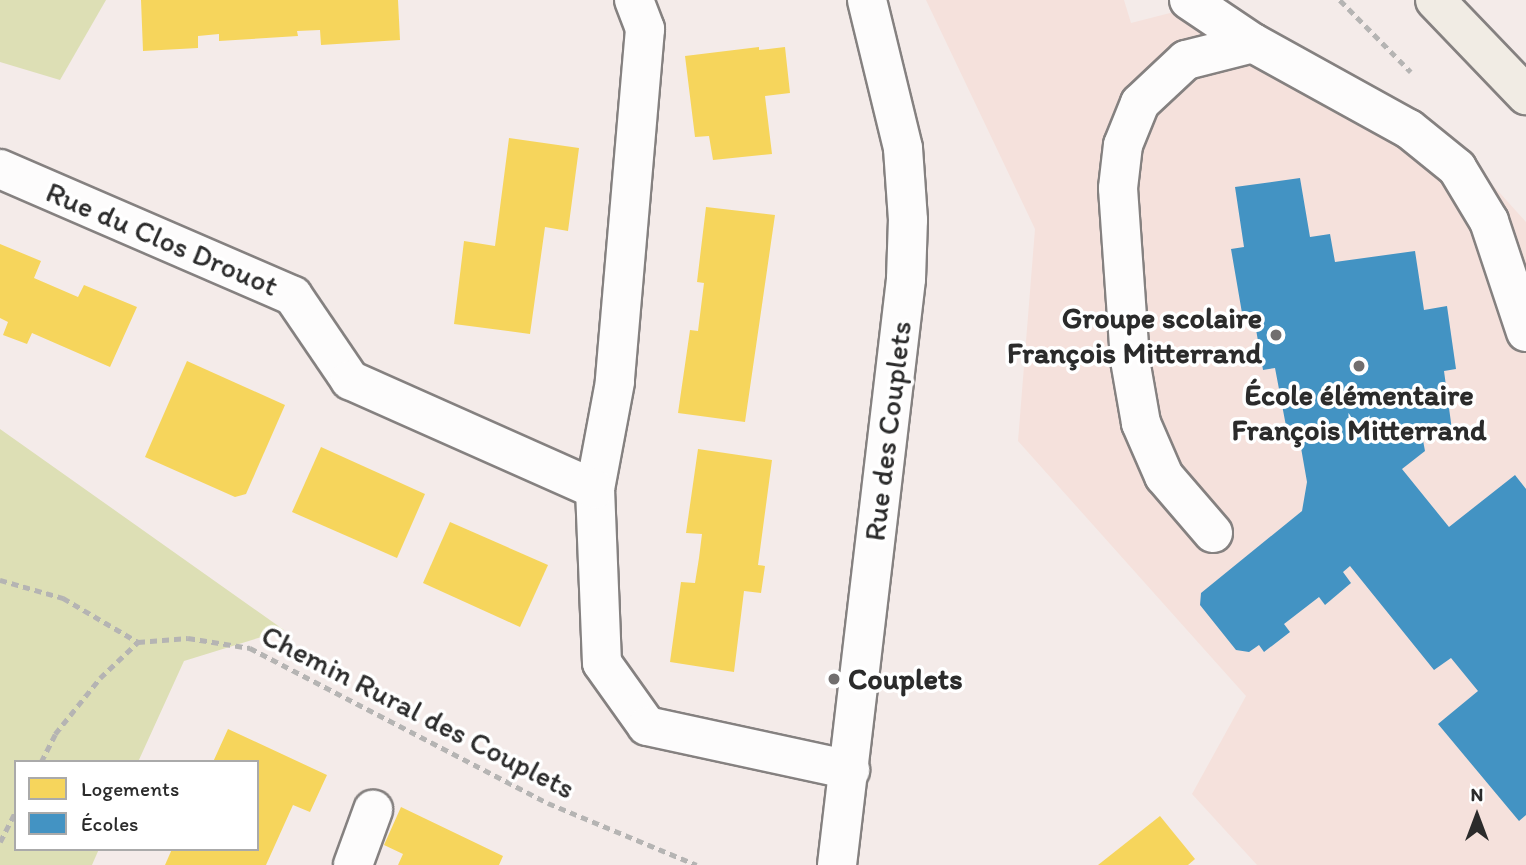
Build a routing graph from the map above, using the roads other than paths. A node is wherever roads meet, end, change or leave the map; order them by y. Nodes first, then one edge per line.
1 (634, 0) edge
2 (867, 0) edge
3 (1189, 0) edge
4 (1434, 0) edge
5 (1253, 43) junction
6 (1526, 95) edge
7 (0, 169) edge
8 (1526, 332) edge
9 (595, 489) junction
10 (1213, 533) dead end
11 (850, 770) junction
12 (373, 810) dead end
13 (353, 865) edge
14 (836, 865) edge

1 - 9 street
2 - 11 street, Rue des Couplets
3 - 5 street
4 - 6 main road
5 - 8 street
5 - 10 street
7 - 9 street, Rue du Clos Drouot
9 - 11 street
11 - 14 street, Rue des Couplets
12 - 13 street

